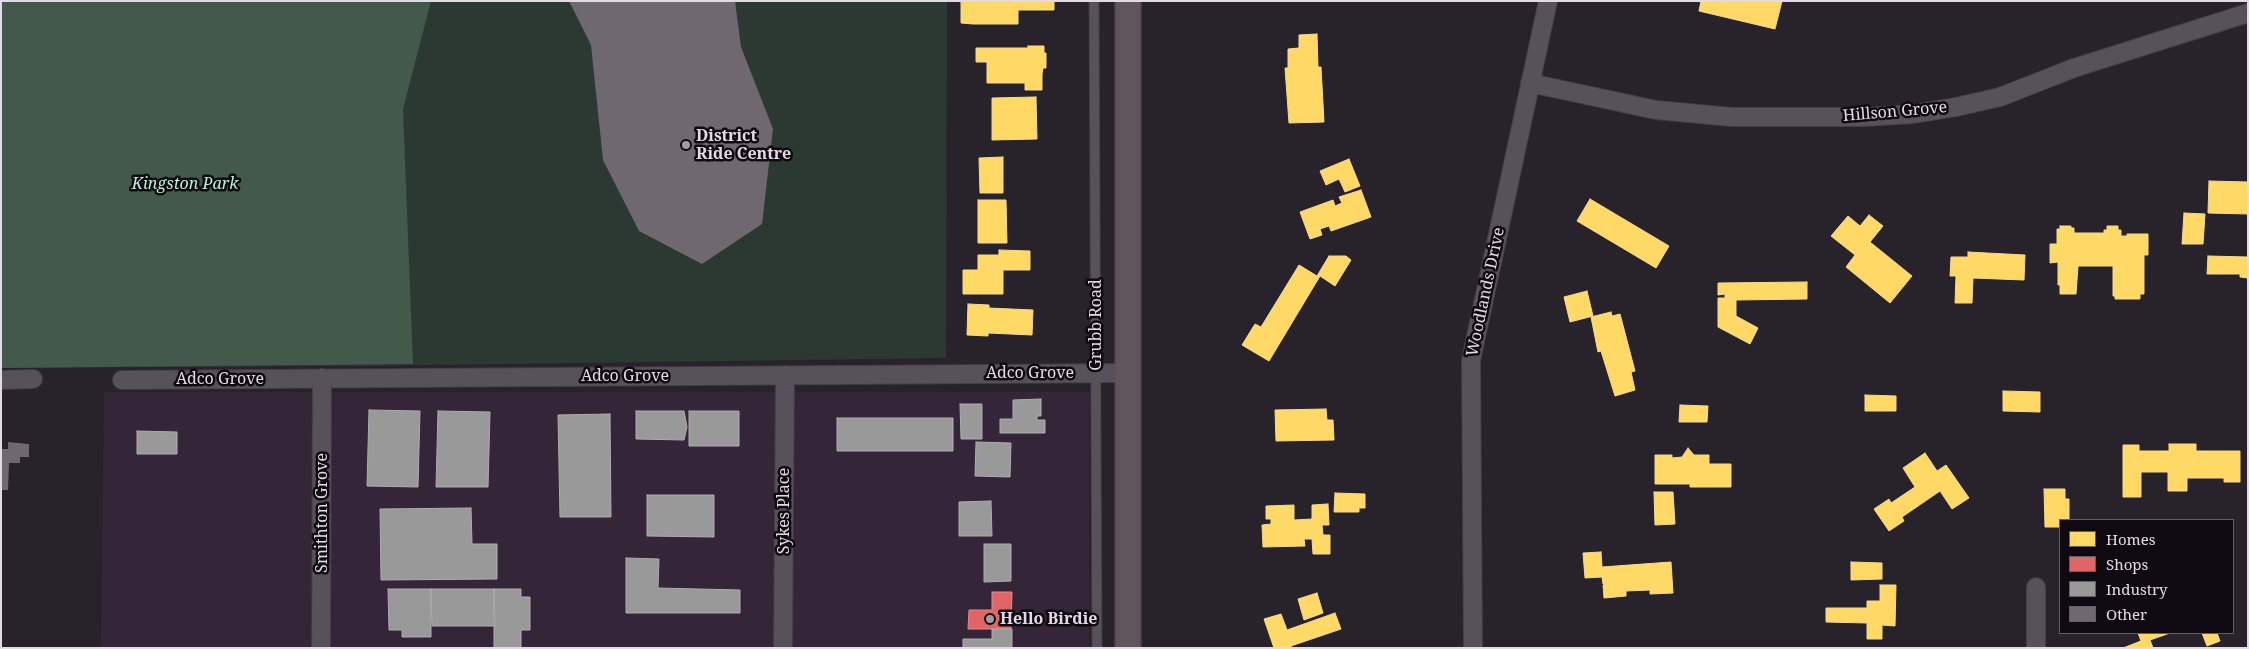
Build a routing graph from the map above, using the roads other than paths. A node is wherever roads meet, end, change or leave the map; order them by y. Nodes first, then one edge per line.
1 (1094, 1) edge
2 (1128, 1) edge
3 (1548, 1) edge
4 (2248, 13) edge
5 (1530, 83) junction
6 (1096, 373) junction
7 (1128, 373) junction
8 (785, 375) junction
9 (322, 378) junction
10 (33, 379) dead end
11 (1, 380) edge
12 (122, 380) dead end
13 (2036, 587) dead end
14 (321, 648) edge
15 (783, 648) edge
16 (1097, 648) edge
17 (1128, 648) edge
18 (1473, 648) edge
19 (2036, 648) edge

1 - 6 lane, Grubb Road
2 - 7 main road, Grubb Road
3 - 5 street, Woodlands Drive
4 - 5 street, Hillson Grove
5 - 18 street, Woodlands Drive
6 - 7 street, Adco Grove
6 - 8 street, Adco Grove
6 - 16 lane, Grubb Road
7 - 17 main road, Grubb Road
8 - 9 street, Adco Grove
8 - 15 street, Sykes Place
9 - 12 street, Adco Grove
9 - 14 street, Smithton Grove
10 - 11 street
13 - 19 street

